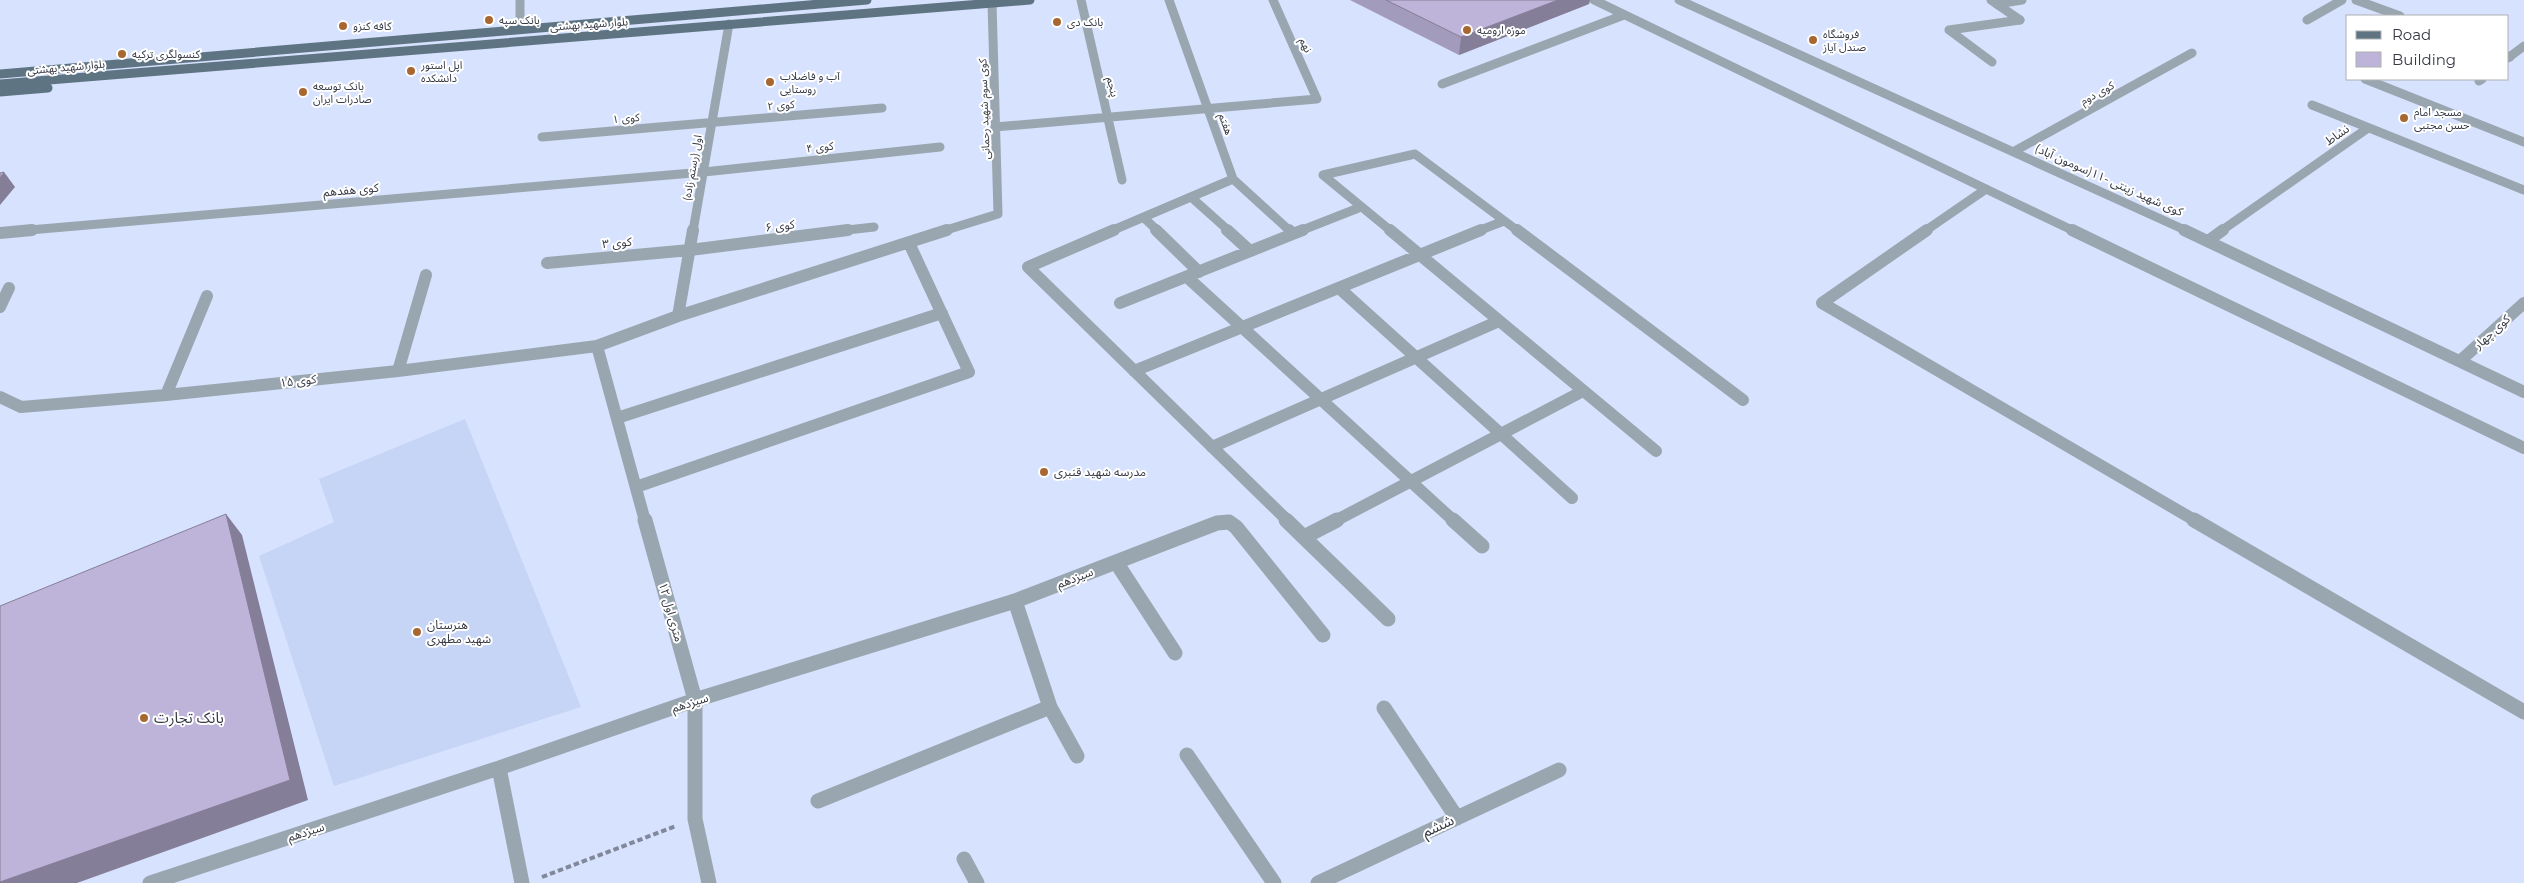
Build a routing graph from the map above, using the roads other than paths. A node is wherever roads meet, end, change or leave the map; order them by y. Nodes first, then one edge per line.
1 (520, 0) edge
2 (867, 0) edge
3 (1030, 0) edge
4 (1081, 0) edge
5 (1169, 0) edge
6 (1273, 0) edge
7 (1594, 0) edge
8 (1679, 0) edge
9 (2022, 0) edge
10 (2342, 0) edge
11 (2356, 0) edge
12 (809, 2) edge
13 (1994, 2) edge
14 (992, 3) junction
15 (1624, 15) junction
16 (2397, 15) edge
17 (2307, 20) dead end
18 (729, 24) junction
19 (520, 28) junction
20 (2524, 46) edge
21 (320, 47) junction
22 (2192, 53) dead end
23 (2509, 56) edge
24 (308, 58) junction
25 (1992, 62) dead end
26 (0, 67) edge
27 (0, 74) edge
28 (2369, 80) edge
29 (0, 84) edge
30 (1442, 84) dead end
31 (0, 92) edge
32 (2312, 105) dead end
33 (882, 108) dead end
34 (1208, 109) junction
35 (1108, 117) junction
36 (712, 124) junction
37 (996, 127) junction
38 (2368, 128) junction
39 (542, 137) dead end
40 (2524, 142) edge
41 (940, 147) dead end
42 (2013, 152) junction
43 (704, 172) junction
44 (2524, 177) edge
45 (1233, 179) junction
46 (1122, 180) dead end
47 (2514, 186) junction
48 (1986, 189) junction
49 (2524, 190) edge
50 (1191, 197) junction
51 (1361, 207) junction
52 (998, 214) joint
53 (1143, 217) junction
54 (1504, 221) junction
55 (874, 226) dead end
56 (0, 233) edge
57 (1294, 234) junction
58 (2208, 240) junction
59 (909, 243) junction
60 (690, 250) junction
61 (1250, 251) junction
62 (1420, 255) junction
63 (547, 263) dead end
64 (1199, 272) junction
65 (426, 275) dead end
66 (1187, 276) junction
67 (9, 288) dead end
68 (1339, 288) junction
69 (208, 296) dead end
70 (1120, 303) dead end
71 (2524, 303) edge
72 (0, 307) edge
73 (942, 313) junction
74 (678, 316) junction
75 (1499, 321) junction
76 (1242, 327) junction
77 (597, 346) junction
78 (1416, 358) junction
79 (2460, 361) junction
80 (398, 371) junction
81 (1134, 371) junction
82 (1583, 391) junction
83 (2524, 392) edge
84 (166, 396) junction
85 (0, 397) edge
86 (1321, 399) junction
87 (1743, 400) dead end
88 (616, 418) junction
89 (1501, 434) junction
90 (1212, 447) junction
91 (2524, 448) edge
92 (1656, 451) dead end
93 (1411, 481) junction
94 (636, 488) junction
95 (1572, 498) dead end
96 (1304, 537) junction
97 (1482, 546) dead end
98 (1116, 562) junction
99 (1015, 601) junction
100 (1388, 619) dead end
101 (1323, 635) dead end
102 (1175, 653) dead end
103 (695, 700) junction
104 (1050, 707) junction
105 (1384, 708) dead end
106 (2524, 712) edge
107 (1188, 755) dead end
108 (1076, 756) dead end
109 (499, 768) junction
110 (1559, 770) dead end
111 (818, 801) dead end
112 (1457, 818) junction
113 (964, 859) dead end
114 (528, 881) edge
115 (150, 883) edge
116 (709, 883) edge
117 (977, 883) edge
118 (1274, 883) edge
119 (1318, 883) edge

1 - 19 street
2 - 12 main road, بلوار شهید بهشتی
3 - 14 main road, بلوار شهید بهشتی
4 - 35 street, پنجم
5 - 34 street, هفتم
6 - 34 street, نهم
7 - 15 street
8 - 42 street, کوی شهید زینتی -۱۱(سومون آباد)
9 - 13 street
10 - 17 street
11 - 16 street
12 - 19 main road, بلوار شهید بهشتی
13 - 25 street
14 - 18 main road, بلوار شهید بهشتی
14 - 37 street, کوی سوم شهید رحمانی
15 - 30 street
15 - 48 street
18 - 24 main road, بلوار شهید بهشتی
18 - 36 street, اول (رستم زاده)
19 - 21 main road, بلوار شهید بهشتی
20 - 23 street
21 - 26 main road
21 - 27 main road, بلوار شهید بهشتی
22 - 42 street, کوی دوم
24 - 29 main road, بلوار شهید بهشتی
24 - 31 main road
28 - 40 street
32 - 38 street
33 - 36 street, کوی ۲
34 - 35 street
34 - 45 street, هفتم
35 - 37 street
35 - 46 street, پنجم
36 - 39 street, کوی ۱
36 - 43 street, اول (رستم زاده)
37 - 52 street, کوی سوم شهید رحمانی
38 - 47 street, نشاط
38 - 58 street, نشاط
41 - 43 street, کوی ۴
42 - 58 street, کوی شهید زینتی -۱۱(سومون آباد)
43 - 56 street, کوی هفدهم
43 - 60 street, اول (رستم زاده)
44 - 47 street
45 - 50 street
45 - 57 street, هفتم
47 - 49 street, نشاط
48 - 91 street
48 - 106 street
50 - 53 street
50 - 61 street
51 - 54 street
51 - 57 street
51 - 62 street
52 - 59 street, کوی ۱۵
53 - 64 street
53 - 81 street
54 - 62 street
54 - 87 street
55 - 60 street, کوی ۶
57 - 61 street
58 - 79 street, کوی شهید زینتی -۱۱(سومون آباد)
59 - 73 street
59 - 74 street, کوی ۱۵
60 - 63 street, کوی ۳
60 - 74 street, اول (رستم زاده)
61 - 64 street
62 - 68 street
62 - 75 street
64 - 66 street
65 - 80 street
66 - 70 street
66 - 76 street
67 - 72 street
68 - 76 street
68 - 78 street
69 - 84 street
71 - 79 street, کوی چهار
73 - 88 street
73 - 94 street
74 - 77 street, کوی ۱۵
75 - 78 street
75 - 82 street
76 - 81 street
76 - 86 street
77 - 80 street, کوی ۱۵
77 - 88 street, ۱۲ متری اول
78 - 86 street
78 - 89 street
79 - 83 street, کوی شهید زینتی -۱۱(سومون آباد)
80 - 84 street, کوی ۱۵
81 - 90 street
82 - 89 street
82 - 92 street
84 - 85 street, کوی ۱۵
86 - 90 street
86 - 93 street
88 - 94 street, ۱۲ متری اول
89 - 93 street
89 - 95 street
90 - 96 street
93 - 96 street
93 - 97 street
94 - 103 street, ۱۲ متری اول
96 - 100 street
98 - 99 street, سیزدهم
98 - 101 street, سیزدهم
98 - 102 street
99 - 103 street, سیزدهم
99 - 104 street
103 - 109 street, سیزدهم
103 - 116 street, ۱۲ متری اول
104 - 108 street
104 - 111 street
105 - 112 street
107 - 118 street
109 - 114 street
109 - 115 street, سیزدهم
110 - 112 street, ششم
112 - 119 street, ششم
113 - 117 street

